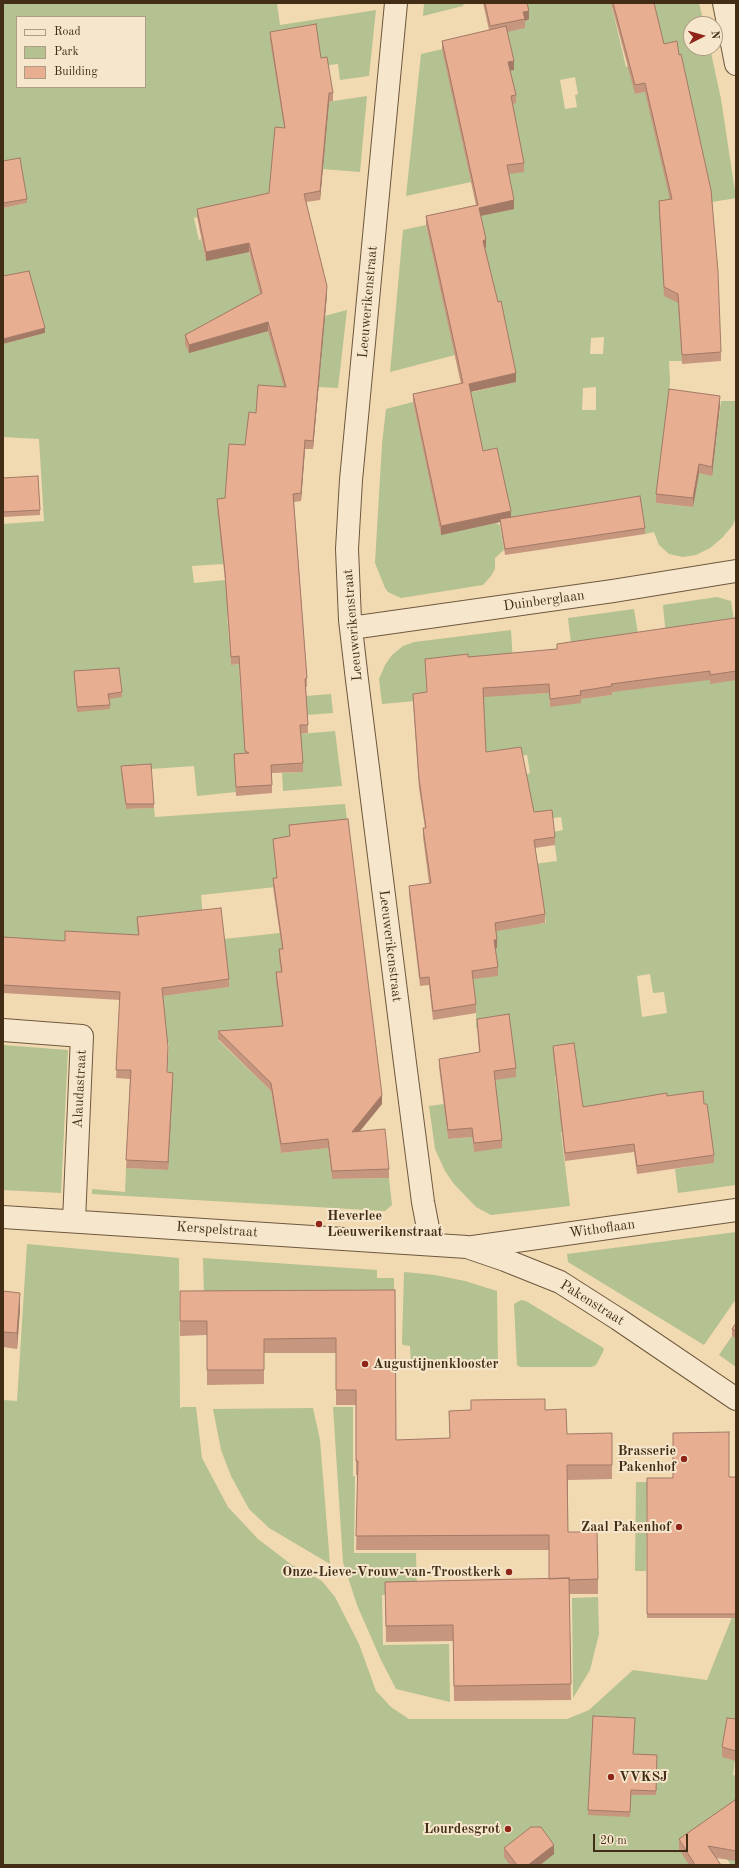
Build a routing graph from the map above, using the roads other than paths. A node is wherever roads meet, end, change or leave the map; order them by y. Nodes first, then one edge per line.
1 (396, 3) edge
2 (724, 3) edge
3 (736, 64) edge
4 (736, 571) edge
5 (351, 628) junction
6 (3, 1030) edge
7 (736, 1210) edge
8 (3, 1217) edge
9 (74, 1222) junction
10 (431, 1244) junction
11 (467, 1247) junction
12 (736, 1399) edge

1 - 5 street, Leeuwerikenstraat
2 - 3 street
4 - 5 street, Duinberglaan
5 - 10 street, Leeuwerikenstraat
6 - 9 street, Alaudastraat
7 - 11 street, Withoflaan
8 - 9 street, Kerspelstraat
9 - 10 street, Kerspelstraat
10 - 11 street, Pakenstraat
11 - 12 street, Pakenstraat

